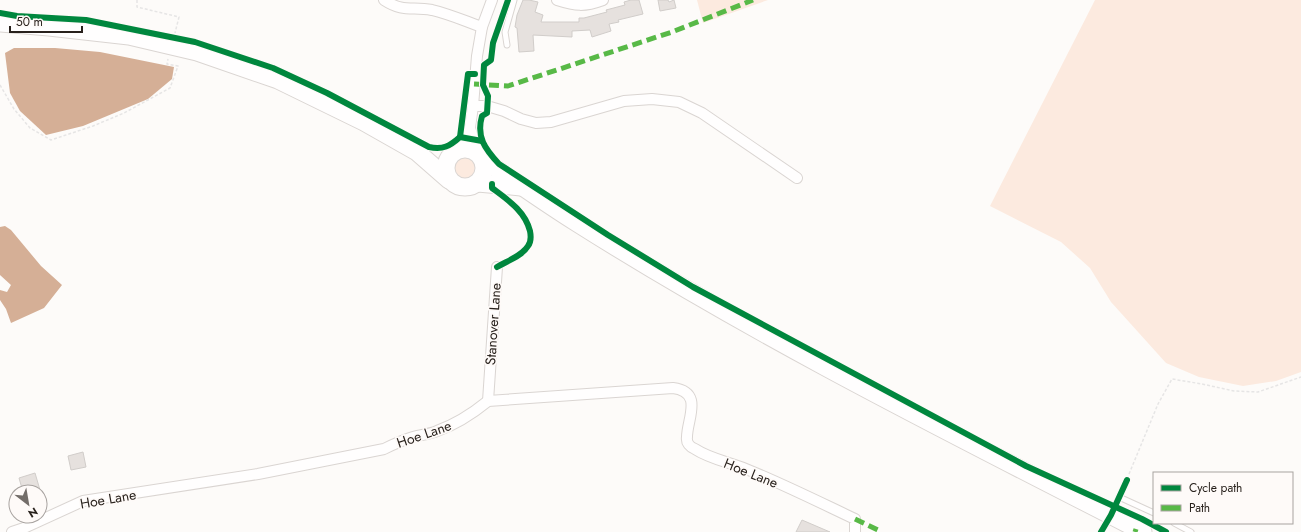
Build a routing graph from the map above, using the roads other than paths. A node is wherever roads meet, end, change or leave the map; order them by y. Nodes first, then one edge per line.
1 (384, 0) edge
2 (492, 0) edge
3 (514, 0) edge
4 (557, 0) edge
5 (603, 0) edge
6 (416, 5) edge
7 (0, 23) edge
8 (482, 27) junction
9 (507, 45) dead end
10 (473, 106) junction
11 (470, 128) junction
12 (417, 152) junction
13 (454, 153) junction
14 (481, 157) junction
15 (797, 178) dead end
16 (450, 180) junction
17 (478, 183) junction
18 (523, 187) junction
19 (497, 267) dead end
20 (488, 401) junction
21 (1127, 480) road end
22 (1119, 497) junction
23 (1153, 513) edge
24 (1111, 515) junction
25 (1176, 524) edge
26 (12, 532) edge
27 (856, 532) edge
28 (1102, 532) edge
29 (1143, 532) edge
30 (1191, 532) edge

1 - 6 street
2 - 8 street
3 - 9 lane
4 - 5 street
6 - 8 street
7 - 12 main road
8 - 10 street
10 - 11 street
10 - 15 street
11 - 13 street
11 - 14 street
12 - 13 main road
12 - 16 main road
13 - 14 main road
13 - 16 main road
14 - 17 main road
14 - 18 main road
16 - 17 main road
17 - 18 main road
18 - 24 main road
19 - 20 street, Stanover Lane
20 - 26 street, Hoe Lane
20 - 27 street, Hoe Lane
21 - 22 lane
22 - 23 lane
22 - 24 lane
24 - 28 lane
24 - 29 main road
25 - 30 lane

